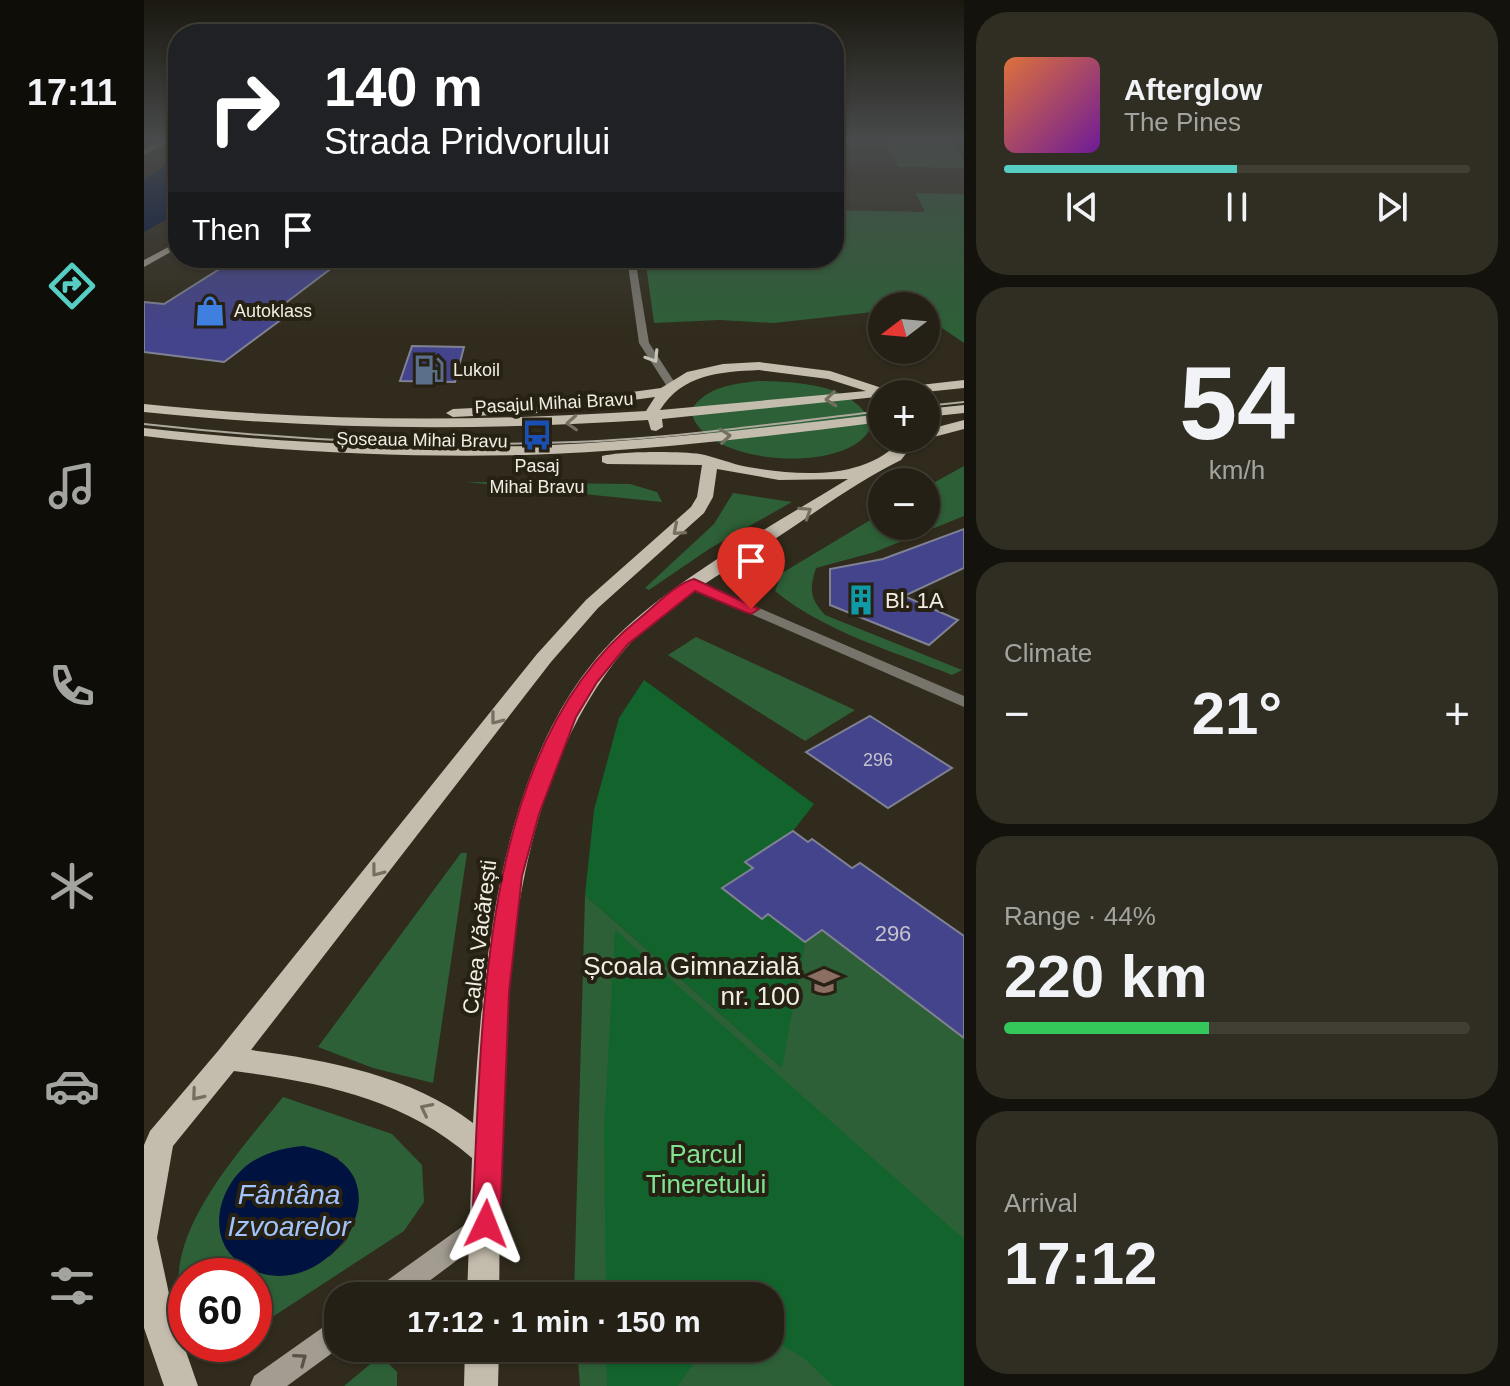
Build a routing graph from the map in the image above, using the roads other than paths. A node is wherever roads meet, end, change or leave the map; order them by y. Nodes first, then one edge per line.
1 (168, 251) edge
2 (144, 264) edge
3 (633, 268) edge
4 (964, 373) edge
5 (858, 382) junction
6 (964, 384) edge
7 (868, 387) edge
8 (668, 389) junction
9 (144, 396) edge
10 (144, 408) edge
11 (964, 409) edge
12 (940, 412) edge
13 (868, 420) edge
14 (964, 424) edge
15 (940, 431) edge
16 (144, 432) edge
17 (144, 443) edge
18 (898, 452) edge
19 (705, 461) junction
20 (885, 462) junction
21 (694, 584) junction
22 (964, 702) edge
23 (228, 1059) junction
24 (152, 1148) edge
25 (489, 1154) junction
26 (486, 1224) junction
27 (144, 1231) edge
28 (144, 1245) edge
29 (406, 1282) edge
30 (484, 1282) edge
31 (324, 1342) edge
32 (482, 1362) edge
33 (181, 1386) edge
34 (264, 1386) edge
35 (481, 1386) edge

1 - 2 main road
3 -> 8 street
4 - 5 main road
5 - 7 main road
5 - 8 main road, Șoseaua Mihai Bravu
6 -> 10 main road, Pasajul Mihai Bravu
8 - 9 main road, Șoseaua Mihai Bravu
8 - 19 main road
11 - 12 main road
16 -> 13 main road, Pasajul Mihai Bravu
14 - 15 main road
17 - 19 main road, Șoseaua Mihai Bravu
18 - 20 main road, Calea Văcărești
19 - 20 main road
19 -> 23 main road
21 -> 20 main road, Calea Văcărești
21 - 22 street
21 - 25 main road, Calea Văcărești
23 -> 24 main road
25 -> 23 main road
24 - 27 main road
25 - 26 main road, Calea Văcărești
26 - 29 main road
26 - 30 main road, Calea Văcărești
28 - 33 main road
34 -> 31 main road
32 - 35 main road

